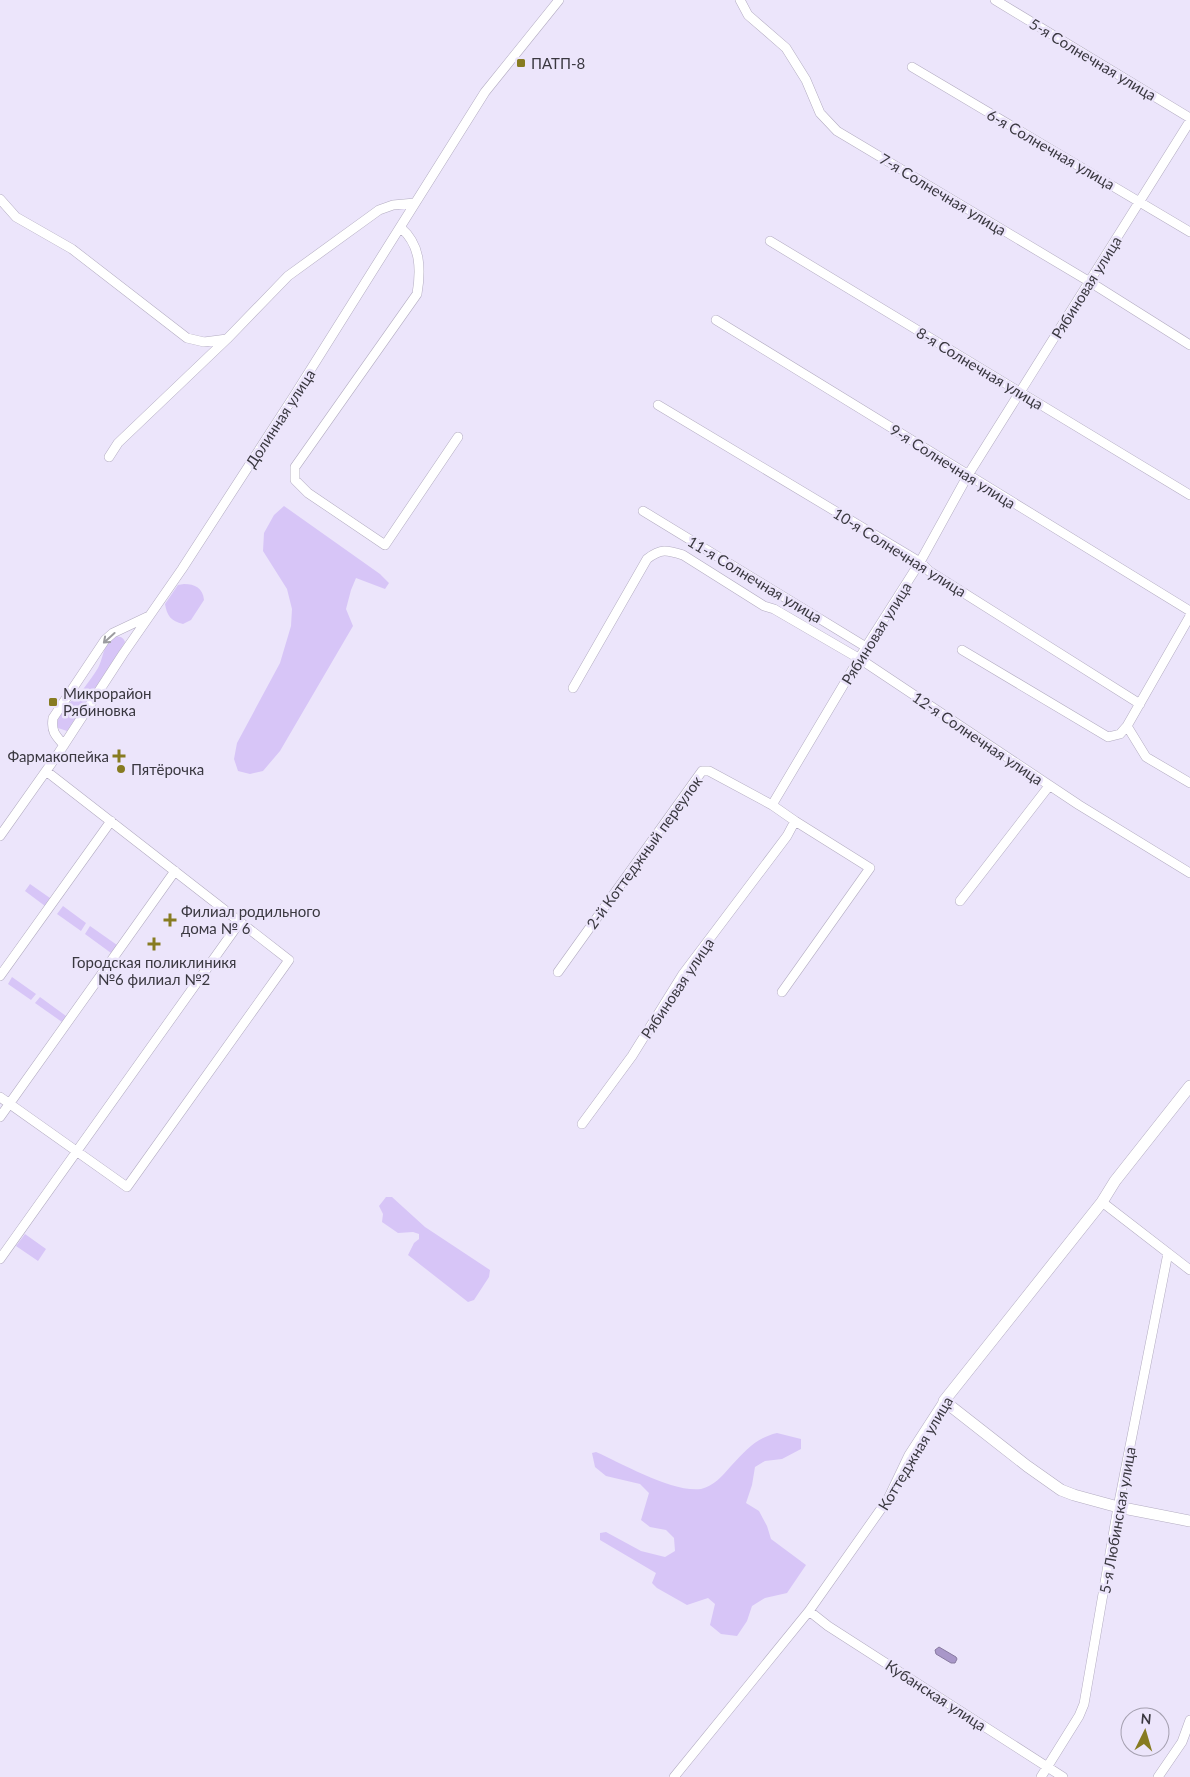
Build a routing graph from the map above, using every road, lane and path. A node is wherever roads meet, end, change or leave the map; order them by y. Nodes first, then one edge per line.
1 (559, 0) edge
2 (740, 0) edge
3 (995, 0) edge
4 (912, 67) dead end
5 (1190, 119) edge
6 (0, 199) edge
7 (1139, 201) junction
8 (415, 203) junction
9 (400, 228) junction
10 (1190, 232) edge
11 (770, 241) dead end
12 (1090, 282) junction
13 (716, 320) dead end
14 (226, 339) junction
15 (1190, 345) edge
16 (1021, 392) junction
17 (658, 405) dead end
18 (458, 437) dead end
19 (109, 457) dead end
20 (968, 476) junction
21 (1190, 495) edge
22 (643, 511) dead end
23 (920, 562) junction
24 (1190, 612) edge
25 (151, 615) junction
26 (1190, 616) edge
27 (866, 647) junction
28 (962, 650) dead end
29 (860, 659) junction
30 (573, 688) dead end
31 (1140, 704) junction
32 (1127, 726) junction
33 (64, 745) junction
34 (46, 771) junction
35 (1190, 783) edge
36 (1049, 786) junction
37 (772, 805) junction
38 (795, 820) junction
39 (111, 821) junction
40 (0, 836) edge
41 (175, 871) junction
42 (1190, 873) edge
43 (960, 901) dead end
44 (240, 922) junction
45 (558, 972) dead end
46 (0, 976) edge
47 (782, 992) dead end
48 (1190, 1086) edge
49 (0, 1097) edge
50 (9, 1104) junction
51 (0, 1117) edge
52 (582, 1124) dead end
53 (77, 1152) junction
54 (1102, 1202) junction
55 (1168, 1253) junction
56 (0, 1259) edge
57 (1190, 1270) edge
58 (944, 1401) junction
59 (1118, 1507) junction
60 (1190, 1521) edge
61 (809, 1611) junction
62 (1190, 1720) edge
63 (1047, 1766) junction
64 (676, 1775) edge
65 (1041, 1777) edge
66 (1063, 1777) edge
67 (1158, 1777) edge

1 - 8 street, Долинная улица
2 - 12 street, 7-я Солнечная улица
3 - 5 street, 5-я Солнечная улица
4 - 7 street, 6-я Солнечная улица
5 - 7 street, Рябиновая улица
6 - 14 street
7 - 10 street, 6-я Солнечная улица
7 - 12 street, Рябиновая улица
8 - 9 street, Долинная улица
8 - 14 street
9 - 18 street
9 - 25 street, Долинная улица
11 - 16 street, 8-я Солнечная улица
12 - 15 street, 7-я Солнечная улица
12 - 16 street, Рябиновая улица
13 - 20 street, 9-я Солнечная улица
14 - 19 street
16 - 20 street, Рябиновая улица
16 - 21 street, 8-я Солнечная улица
17 - 23 street, 10-я Солнечная улица
20 - 23 street, Рябиновая улица
20 - 24 street, 9-я Солнечная улица
22 - 27 street, 11-я Солнечная улица
23 - 27 street, Рябиновая улица
23 - 31 street, 10-я Солнечная улица
25 - 33 street, Долинная улица
25 -> 33 street
26 - 31 street
27 - 29 street, Рябиновая улица
28 - 32 street
29 - 30 street, 12-я Солнечная улица
29 - 36 street, 12-я Солнечная улица
29 - 37 street, Рябиновая улица
31 - 32 street
32 - 35 street
33 - 34 street, Долинная улица
34 - 39 street
34 - 40 street, Долинная улица
36 - 42 street, 12-я Солнечная улица
36 - 43 street
37 - 38 street
37 - 45 street, 2-й Коттеджный переулок
38 - 47 street
38 - 52 street, Рябиновая улица
39 - 41 street
39 - 46 street
41 - 44 street
41 - 50 street
44 - 53 street
44 - 53 street
48 - 54 street, Коттеджная улица
49 - 50 street
50 - 51 street
50 - 53 street
53 - 56 street
54 - 55 street
54 - 58 street, Коттеджная улица
55 - 57 street
55 - 59 street, 5-я Любинская улица
58 - 59 street
58 - 61 street, Коттеджная улица
59 - 60 street
59 - 63 street, 5-я Любинская улица
61 - 63 street, Кубанская улица
61 - 64 street, Коттеджная улица
62 - 67 street
63 - 65 street, 5-я Любинская улица
63 - 66 street, Кубанская улица

